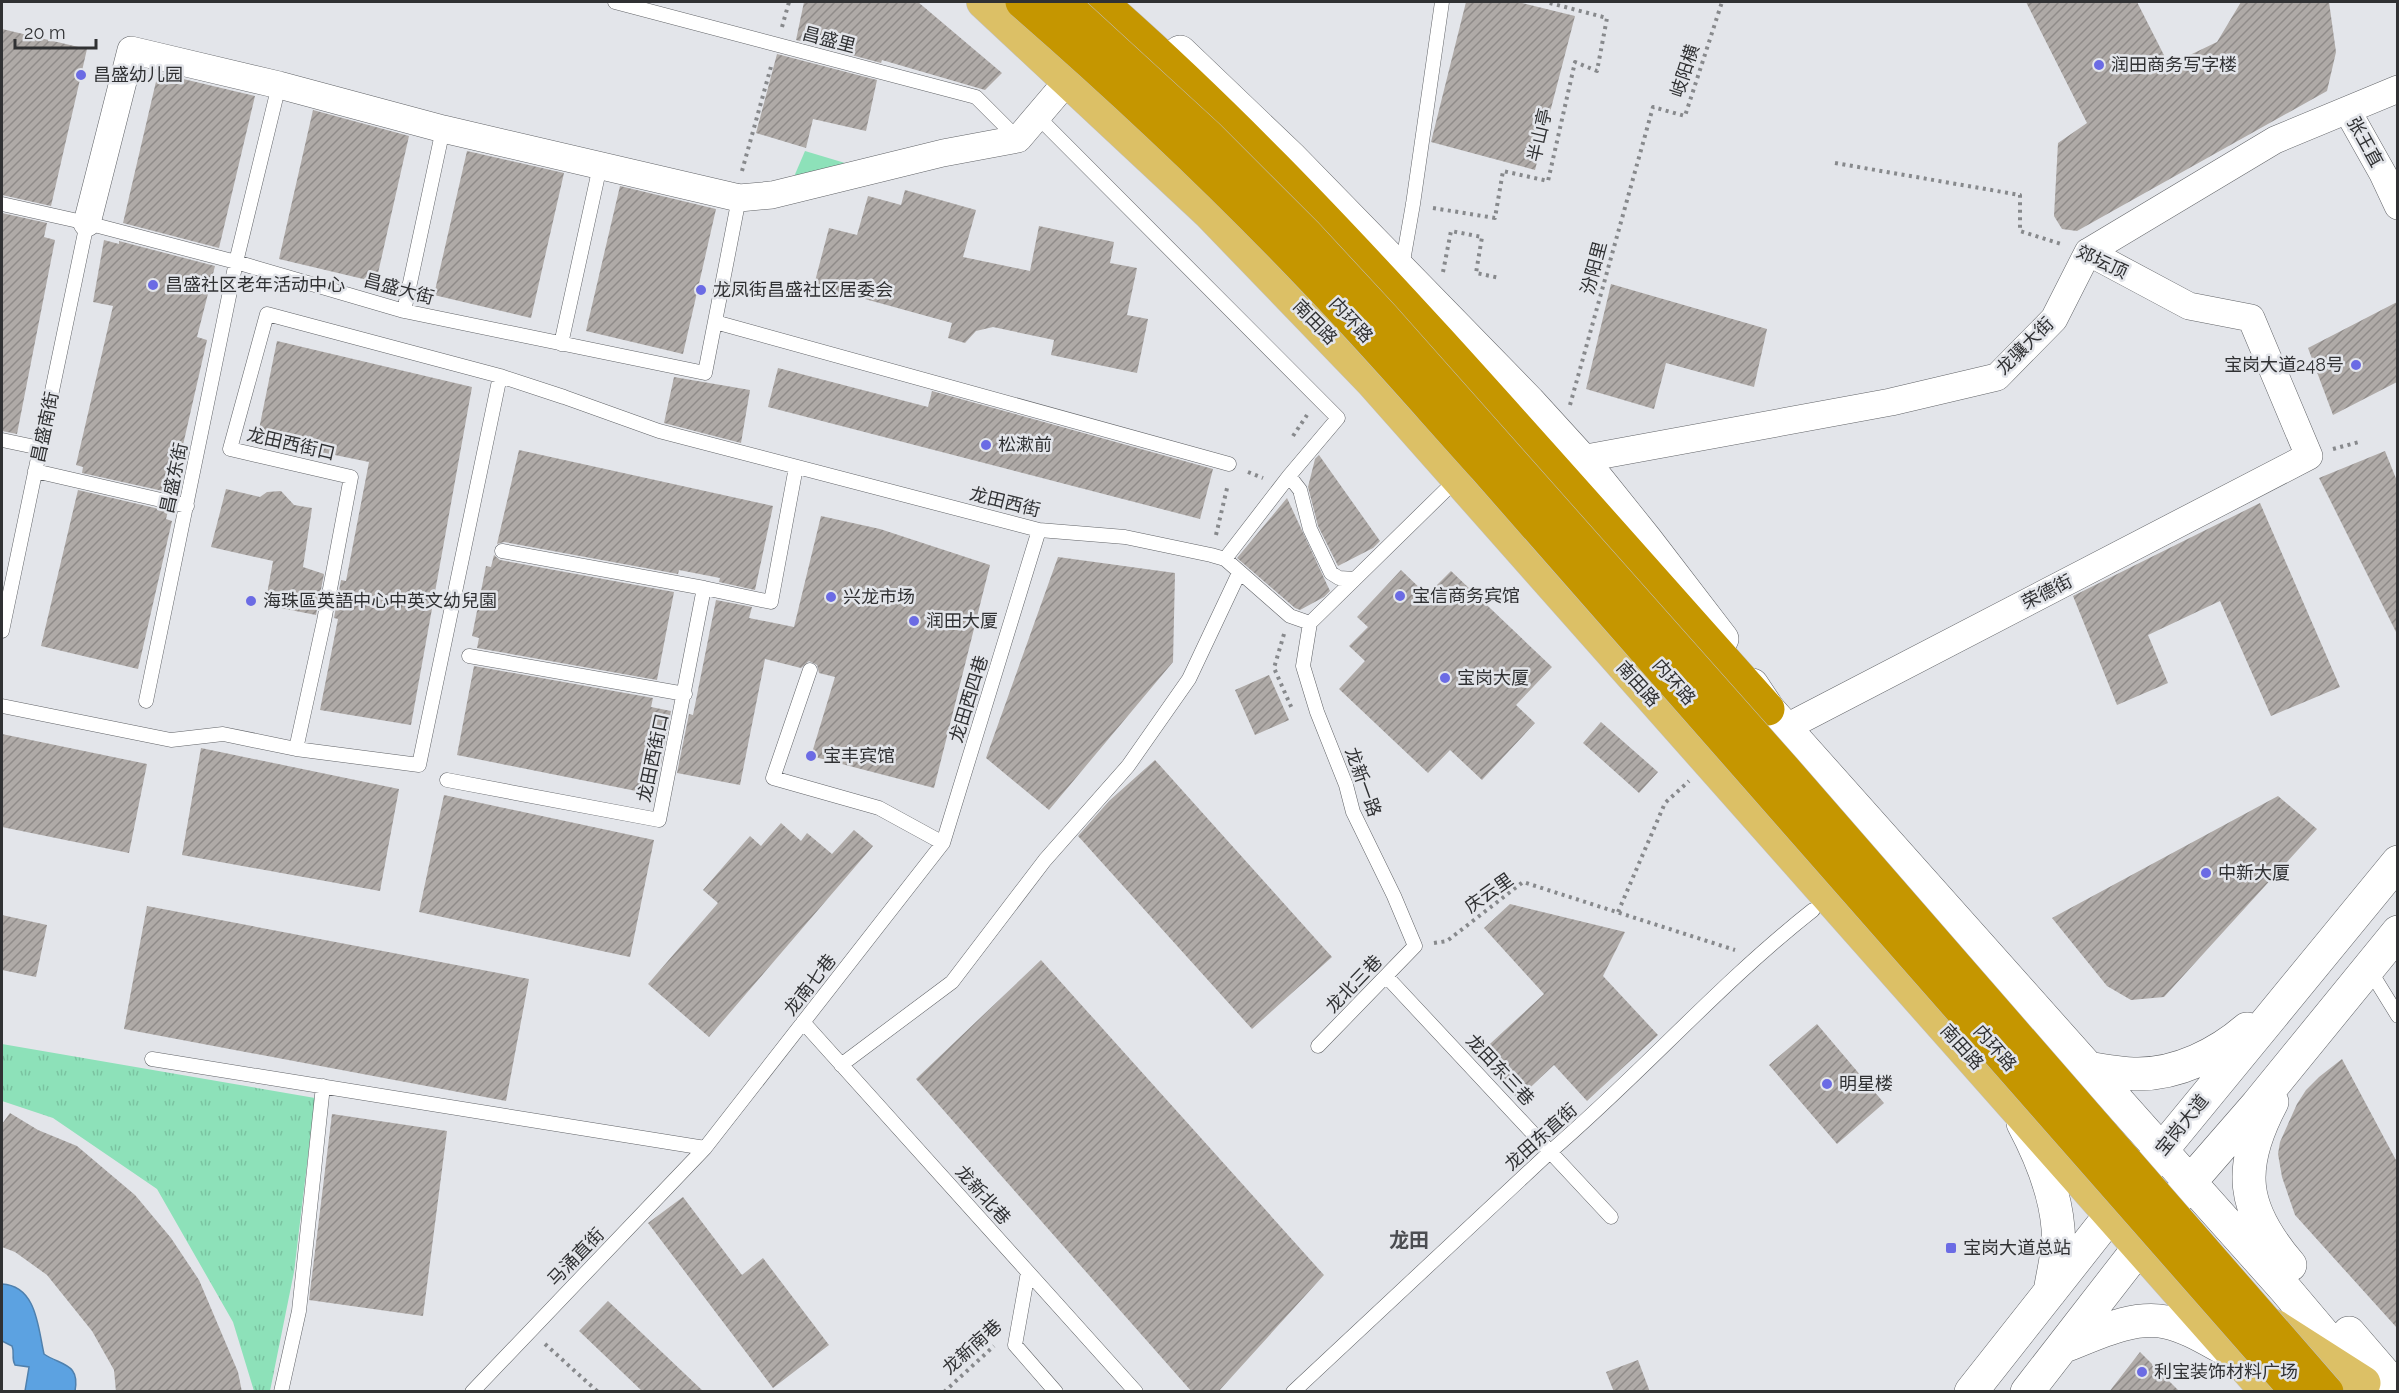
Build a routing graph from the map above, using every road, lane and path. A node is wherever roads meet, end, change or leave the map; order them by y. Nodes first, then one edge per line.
1 (615, 2) edge
2 (789, 2) edge
3 (984, 2) edge
4 (1022, 2) edge
5 (1056, 2) edge
6 (1062, 2) edge
7 (1101, 2) edge
8 (1123, 2) edge
9 (1442, 2) edge
10 (1546, 2) edge
11 (1722, 2) edge
12 (777, 45) junction
13 (1069, 79) junction
14 (279, 85) junction
15 (2397, 89) edge
16 (1653, 107) joint
17 (2347, 110) junction
18 (1037, 116) junction
19 (443, 129) junction
20 (1018, 139) junction
21 (1835, 163) dead end
22 (600, 166) junction
23 (1244, 179) junction
24 (740, 188) junction
25 (2, 204) edge
26 (1413, 204) junction
27 (2397, 206) edge
28 (1209, 213) junction
29 (87, 223) junction
30 (2088, 252) junction
31 (237, 262) junction
32 (1401, 269) junction
33 (1500, 278) dead end
34 (1347, 283) junction
35 (1437, 306) junction
36 (404, 311) junction
37 (1312, 318) junction
38 (715, 322) junction
39 (561, 344) junction
40 (500, 376) junction
41 (1318, 398) junction
42 (659, 431) joint
43 (2, 440) edge
44 (1289, 442) dead end
45 (40, 448) junction
46 (1571, 448) junction
47 (2309, 456) joint
48 (796, 466) junction
49 (35, 471) junction
50 (1229, 471) joint
51 (1243, 471) dead end
52 (1289, 476) junction
53 (1265, 478) dead end
54 (1458, 478) junction
55 (187, 506) junction
56 (1039, 530) junction
57 (1214, 544) dead end
58 (502, 551) dead end
59 (1225, 559) junction
60 (1239, 573) junction
61 (1355, 579) junction
62 (704, 588) junction
63 (1310, 623) junction
64 (2, 631) edge
65 (469, 656) dead end
66 (810, 670) dead end
67 (685, 694) junction
68 (146, 701) dead end
69 (2, 706) edge
70 (1776, 719) junction
71 (296, 749) junction
72 (1710, 763) junction
73 (447, 780) dead end
74 (1831, 781) junction
75 (1821, 819) junction
76 (943, 843) junction
77 (2397, 862) edge
78 (1881, 886) junction
79 (1813, 910) dead end
80 (1618, 912) junction
81 (2397, 932) edge
82 (1928, 938) junction
83 (1415, 946) junction
84 (1756, 957) junction
85 (1996, 965) junction
86 (2368, 968) junction
87 (1386, 976) junction
88 (1971, 988) junction
89 (2286, 997) junction
90 (2397, 1016) edge
91 (2043, 1017) junction
92 (803, 1022) junction
93 (1318, 1046) dead end
94 (2301, 1051) junction
95 (152, 1059) dead end
96 (841, 1065) junction
97 (2088, 1068) junction
98 (323, 1086) junction
99 (2010, 1101) junction
100 (705, 1148) junction
101 (1551, 1151) junction
102 (2161, 1151) junction
103 (2139, 1179) junction
104 (2190, 1182) junction
105 (2167, 1211) junction
106 (2112, 1215) junction
107 (1611, 1217) dead end
108 (2140, 1247) junction
109 (1028, 1272) junction
110 (2300, 1276) junction
111 (2049, 1295) junction
112 (2259, 1316) junction
113 (1019, 1323) junction
114 (530, 1331) junction
115 (2060, 1347) junction
116 (2236, 1354) junction
117 (2368, 1387) edge
118 (2397, 1390) edge
119 (280, 1392) edge
120 (472, 1392) edge
121 (598, 1392) edge
122 (944, 1392) edge
123 (1056, 1392) edge
124 (1136, 1392) edge
125 (1293, 1392) edge
126 (1971, 1392) edge
127 (2026, 1392) edge
128 (2267, 1392) edge
129 (2297, 1392) edge
130 (2326, 1392) edge

1 - 12 lane, 昌盛里
2 - 12 path
3 - 13 main road, 南田路
4 - 129 highway, 内环路, bridge
5 - 23 main road
6 - 130 highway, 内环路, bridge
7 - 70 highway
8 - 32 main road
9 - 26 lane
10 - 26 path, 半山亭
11 - 16 path, 岐阳横
12 - 20 lane, 昌盛里
12 - 24 path
13 - 18 street
13 - 28 main road, 南田路
14 - 19 street
14 - 29 street, 昌盛南街
14 - 31 lane, 昌盛东街
15 - 17 street
16 - 46 path, 汾阳里
17 - 27 street, 张王直
17 - 30 street
18 - 20 street
18 - 41 lane
19 - 22 street
19 - 36 lane
20 - 24 street
21 - 30 path, 郊坛顶
22 - 24 street
22 - 39 lane
23 - 28 main road
23 - 34 main road
24 - 38 lane
25 - 29 lane
26 - 32 lane
28 - 37 main road, 南田路
29 - 31 lane, 昌盛大街
29 - 45 lane, 昌盛南街
30 - 46 street, 龙骧大街
30 - 47 street, 郊坛顶
31 - 36 lane, 昌盛大街
31 - 55 lane, 昌盛东街
32 - 35 main road
33 - 35 path
34 - 37 main road
34 - 75 main road
35 - 46 main road
36 - 39 lane, 昌盛大街
37 - 54 main road, 南田路
38 - 39 lane, 昌盛大街
38 - 50 lane
40 - 42 lane, 龙田西街口
40 - 71 lane
40 - 71 lane, 龙田西街口
41 - 44 path
41 - 52 lane
42 - 48 lane, 龙田西街
43 - 45 lane
45 - 49 lane, 昌盛南街
46 - 70 main road
47 - 70 street, 荣德街
48 - 56 lane, 龙田西街
48 - 62 lane
49 - 55 lane
49 - 64 lane, 昌盛南街
50 - 57 path
51 - 53 path
52 - 59 lane
52 - 61 lane
54 - 61 lane
54 - 72 main road, 南田路
55 - 68 lane, 昌盛东街
56 - 59 lane, 龙田西街
56 - 76 lane, 龙田西四巷
58 - 62 lane
59 - 60 lane
60 - 63 lane
60 - 96 lane
61 - 63 lane
62 - 67 lane, 龙田西街口
63 - 83 lane, 龙新一路
65 - 67 lane
66 - 76 lane
67 - 73 lane, 龙田西街口
69 - 71 lane
70 - 74 main road
70 - 75 main road
72 - 80 path
72 - 99 main road, 南田路
74 - 78 main road
74 - 85 main road
75 - 78 main road
76 - 92 lane, 龙南七巷
77 - 89 main road, 宝岗大道
78 - 82 main road
79 - 84 lane, 龙田东直街
80 - 83 path, 庆云里
80 - 84 path, 庆云里
81 - 86 main road
82 - 85 main road
82 - 88 main road
83 - 87 lane, 龙北三巷
84 - 101 lane, 龙田东直街
85 - 91 main road
86 - 90 lane
86 - 94 main road
87 - 93 lane, 龙北三巷
87 - 101 lane, 龙田东三巷
88 - 91 main road
88 - 103 main road
89 - 97 main road
89 - 102 main road, 宝岗大道
91 - 97 main road
92 - 96 lane, 龙新北巷
92 - 100 lane, 龙南七巷
94 - 104 main road
94 - 110 main road
95 - 98 lane
96 - 109 lane, 龙新北巷
97 - 102 main road
98 - 100 lane
98 - 119 lane
99 - 106 main road, 南田路
99 - 111 main road
100 - 114 lane, 马涌直街
101 - 107 lane, 龙田东三巷
101 - 125 lane, 龙田东直街
102 - 103 main road, 宝岗大道
102 - 104 main road
103 - 105 main road
103 - 106 main road, 宝岗大道
104 - 105 main road
104 - 117 main road
105 - 108 main road
105 - 112 main road
106 - 108 main road, 南田路
106 - 111 main road, 宝岗大道
108 - 115 main road
108 - 116 main road, 南田路
109 - 113 lane
109 - 124 lane, 龙新北巷
110 - 117 main road
110 - 118 main road
111 - 126 main road, 宝岗大道
112 - 117 main road
112 - 130 main road
113 - 122 path, 龙新南巷
113 - 123 lane
114 - 120 lane, 马涌直街
114 - 121 path
115 - 116 main road
115 - 127 main road
116 - 128 main road, 南田路

